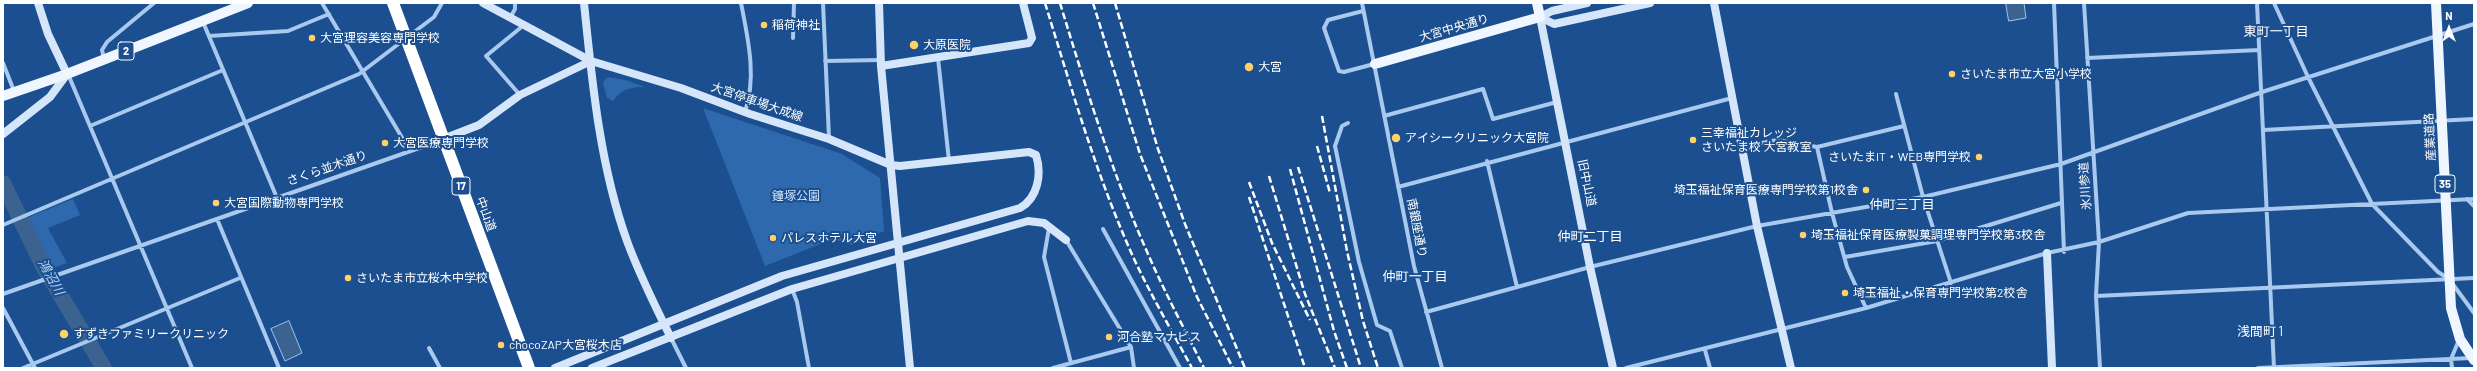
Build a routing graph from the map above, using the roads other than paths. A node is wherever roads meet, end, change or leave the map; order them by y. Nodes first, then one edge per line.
1 (38, 3) edge
2 (154, 3) edge
3 (248, 3) edge
4 (322, 3) edge
5 (393, 3) edge
6 (442, 3) edge
7 (482, 3) edge
8 (515, 3) edge
9 (584, 3) edge
10 (741, 3) edge
11 (794, 3) edge
12 (823, 3) edge
13 (879, 3) edge
14 (1023, 3) edge
15 (1362, 3) edge
16 (1537, 3) edge
17 (1587, 3) edge
18 (1650, 3) edge
19 (1714, 3) edge
20 (2054, 3) edge
21 (2084, 3) edge
22 (2257, 3) edge
23 (2274, 3) edge
24 (2436, 3) edge
25 (1363, 11) junction
26 (329, 14) junction
27 (1540, 17) junction
28 (510, 18) junction
29 (203, 22) junction
30 (2474, 24) edge
31 (524, 26) junction
32 (2437, 35) junction
33 (209, 36) junction
34 (406, 38) junction
35 (793, 38) dead end
36 (2259, 50) junction
37 (938, 58) junction
38 (2087, 58) junction
39 (104, 59) junction
40 (590, 61) junction
41 (825, 61) junction
42 (3, 63) edge
43 (881, 63) junction
44 (1375, 64) junction
45 (223, 70) junction
46 (363, 72) junction
47 (67, 74) junction
48 (2308, 77) junction
49 (14, 91) junction
50 (2262, 92) junction
51 (1896, 94) dead end
52 (520, 95) junction
53 (3, 96) edge
54 (1732, 98) junction
55 (1557, 102) junction
56 (745, 112) junction
57 (1383, 115) junction
58 (2474, 119) edge
59 (2442, 121) junction
60 (245, 122) junction
61 (1348, 123) dead end
62 (90, 126) junction
63 (1904, 126) junction
64 (2333, 126) junction
65 (2263, 130) junction
66 (3, 134) edge
67 (443, 139) junction
68 (829, 139) junction
69 (1565, 141) junction
70 (1742, 147) junction
71 (1817, 147) junction
72 (410, 151) junction
73 (2092, 152) junction
74 (949, 161) junction
75 (1487, 161) junction
76 (2060, 164) junction
77 (891, 165) junction
78 (112, 179) junction
79 (1398, 187) junction
80 (1923, 197) junction
81 (276, 198) junction
82 (2467, 199) junction
83 (2474, 199) edge
84 (2445, 200) junction
85 (2062, 203) junction
86 (2372, 204) junction
87 (2474, 206) edge
88 (2266, 210) junction
89 (1832, 213) junction
90 (217, 219) junction
91 (3, 225) edge
92 (1049, 226) junction
93 (1758, 226) junction
94 (1103, 229) dead end
95 (1066, 240) joint
96 (1937, 241) junction
97 (897, 242) junction
98 (2099, 242) junction
99 (140, 245) junction
100 (2064, 250) junction
101 (2046, 253) junction
102 (899, 258) junction
103 (1845, 258) junction
104 (1590, 267) junction
105 (240, 278) junction
106 (2474, 278) edge
107 (2449, 279) junction
108 (1950, 283) junction
109 (1517, 287) junction
110 (2270, 287) junction
111 (792, 290) junction
112 (3, 294) edge
113 (2096, 296) junction
114 (3, 308) edge
115 (167, 308) junction
116 (1866, 308) junction
117 (1426, 312) junction
118 (2474, 312) edge
119 (664, 324) junction
120 (1782, 330) junction
121 (670, 338) junction
122 (2460, 338) junction
123 (428, 348) dead end
124 (1131, 348) junction
125 (1705, 350) junction
126 (2451, 359) junction
127 (2474, 359) edge
128 (32, 363) junction
129 (1071, 363) junction
130 (23, 368) edge
131 (35, 368) edge
132 (192, 368) edge
133 (278, 368) edge
134 (440, 368) edge
135 (529, 368) edge
136 (555, 368) edge
137 (592, 368) edge
138 (686, 368) edge
139 (809, 368) edge
140 (910, 368) edge
141 (1053, 368) edge
142 (1134, 368) edge
143 (1180, 368) edge
144 (1402, 368) edge
145 (1442, 368) edge
146 (1613, 368) edge
147 (1626, 368) edge
148 (1710, 368) edge
149 (1791, 368) edge
150 (2052, 368) edge
151 (2100, 368) edge
152 (2258, 368) edge
153 (2274, 368) edge
154 (2452, 368) edge

1 - 47 street
2 - 39 street
3 - 29 main road, 2
4 - 26 street
5 - 34 highway, 中山道 / 17
6 - 34 street
7 - 28 street, 大宮停車場大成線
8 - 28 street
9 - 40 street
10 - 56 street
11 - 35 street
12 - 41 street
13 - 43 street
14 - 37 street
15 - 25 street, 南銀座通り
16 - 27 main road, 旧中山道
17 - 27 street, 大宮中央通り
18 - 27 street
19 - 54 street
20 - 76 street, 氷川参道
21 - 38 street, 氷川参道
22 - 36 street
23 - 48 street
24 - 32 main road, 産業道路 / 35
25 - 44 street, 南銀座通り
25 - 44 street
26 - 33 street
26 - 46 street
27 - 44 main road, 大宮中央通り
27 - 55 street, 旧中山道
28 - 31 street, 大宮停車場大成線
29 - 33 street
29 - 39 main road, 2
30 - 32 street
31 - 40 street, 大宮停車場大成線
31 - 52 street
32 - 48 street
32 - 59 main road, 産業道路 / 35
33 - 45 street
34 - 46 street
34 - 67 highway, 中山道 / 17
36 - 38 street
36 - 50 street
37 - 43 street
37 - 74 street
38 - 73 street, 氷川参道
39 - 47 main road, 2
40 - 52 street, さくら並木通り
40 - 56 street, 大宮停車場大成線
40 - 119 street
41 - 43 street
41 - 68 street
42 - 49 street
43 - 77 street
44 - 57 street, 南銀座通り
45 - 60 street
45 - 62 street
46 - 60 street
46 - 72 street
47 - 49 main road, 2
47 - 62 street
47 - 66 street
48 - 50 street
48 - 64 street
49 - 53 main road, 2
50 - 65 street
50 - 73 street
51 - 63 street
52 - 67 street, さくら並木通り
54 - 69 street
54 - 70 street
55 - 57 street
55 - 69 street, 旧中山道
56 - 68 street, 大宮停車場大成線
57 - 79 street, 南銀座通り
58 - 59 street
59 - 64 street
59 - 84 main road, 産業道路 / 35
60 - 78 street
60 - 81 street
61 - 144 street
62 - 78 street
63 - 71 street
63 - 80 street
64 - 65 street
64 - 86 street
65 - 88 street
67 - 72 street, さくら並木通り
67 - 135 highway, 中山道 / 17
68 - 77 street, 大宮停車場大成線
69 - 75 street
69 - 104 street, 旧中山道
70 - 71 street
70 - 93 street
71 - 89 street
72 - 81 street, さくら並木通り
73 - 76 street
73 - 98 street, 氷川参道
74 - 77 street, 大宮停車場大成線
74 - 97 street, 大宮停車場大成線
75 - 79 street
75 - 109 street
76 - 80 street
76 - 85 street, 氷川参道
77 - 97 street
78 - 91 street
78 - 99 street
79 - 117 street, 南銀座通り
80 - 89 street
80 - 96 street
81 - 90 street, さくら並木通り
82 - 83 street
82 - 84 street
82 - 87 street
84 - 86 street
84 - 107 main road, 産業道路 / 35
85 - 96 street
85 - 100 street, 氷川参道
86 - 88 street
86 - 107 street
88 - 98 street
88 - 110 street
89 - 93 street
89 - 103 street
90 - 99 street, さくら並木通り
90 - 105 street
92 - 95 street
92 - 102 street
92 - 129 street
93 - 104 street
93 - 120 street
94 - 143 street
95 - 124 street
96 - 103 street
96 - 108 street
97 - 102 street
97 - 119 street
98 - 100 street
98 - 113 street, 氷川参道
99 - 112 street, さくら並木通り
99 - 115 street
100 - 101 street
101 - 108 street
101 - 150 street
102 - 111 street
102 - 140 street
103 - 116 street
104 - 109 street
104 - 146 street, 旧中山道
105 - 115 street
105 - 133 street
106 - 107 street
107 - 110 street
107 - 118 street
107 - 122 main road, 産業道路 / 35
108 - 116 street
109 - 117 street
110 - 113 street
110 - 153 street
111 - 121 street
111 - 139 street
113 - 151 street, 氷川参道
114 - 128 street
115 - 128 street
115 - 132 street
116 - 120 street
117 - 145 street, 南銀座通り
119 - 121 street
119 - 136 street
120 - 125 street
120 - 149 street
121 - 137 street
121 - 138 street
122 - 126 street
122 - 127 main road, 産業道路 / 35
123 - 134 street
124 - 129 street
124 - 142 street
125 - 147 street
125 - 148 street
126 - 127 street
126 - 153 street
126 - 154 street
128 - 130 street
128 - 131 street
129 - 141 street
152 - 153 street

